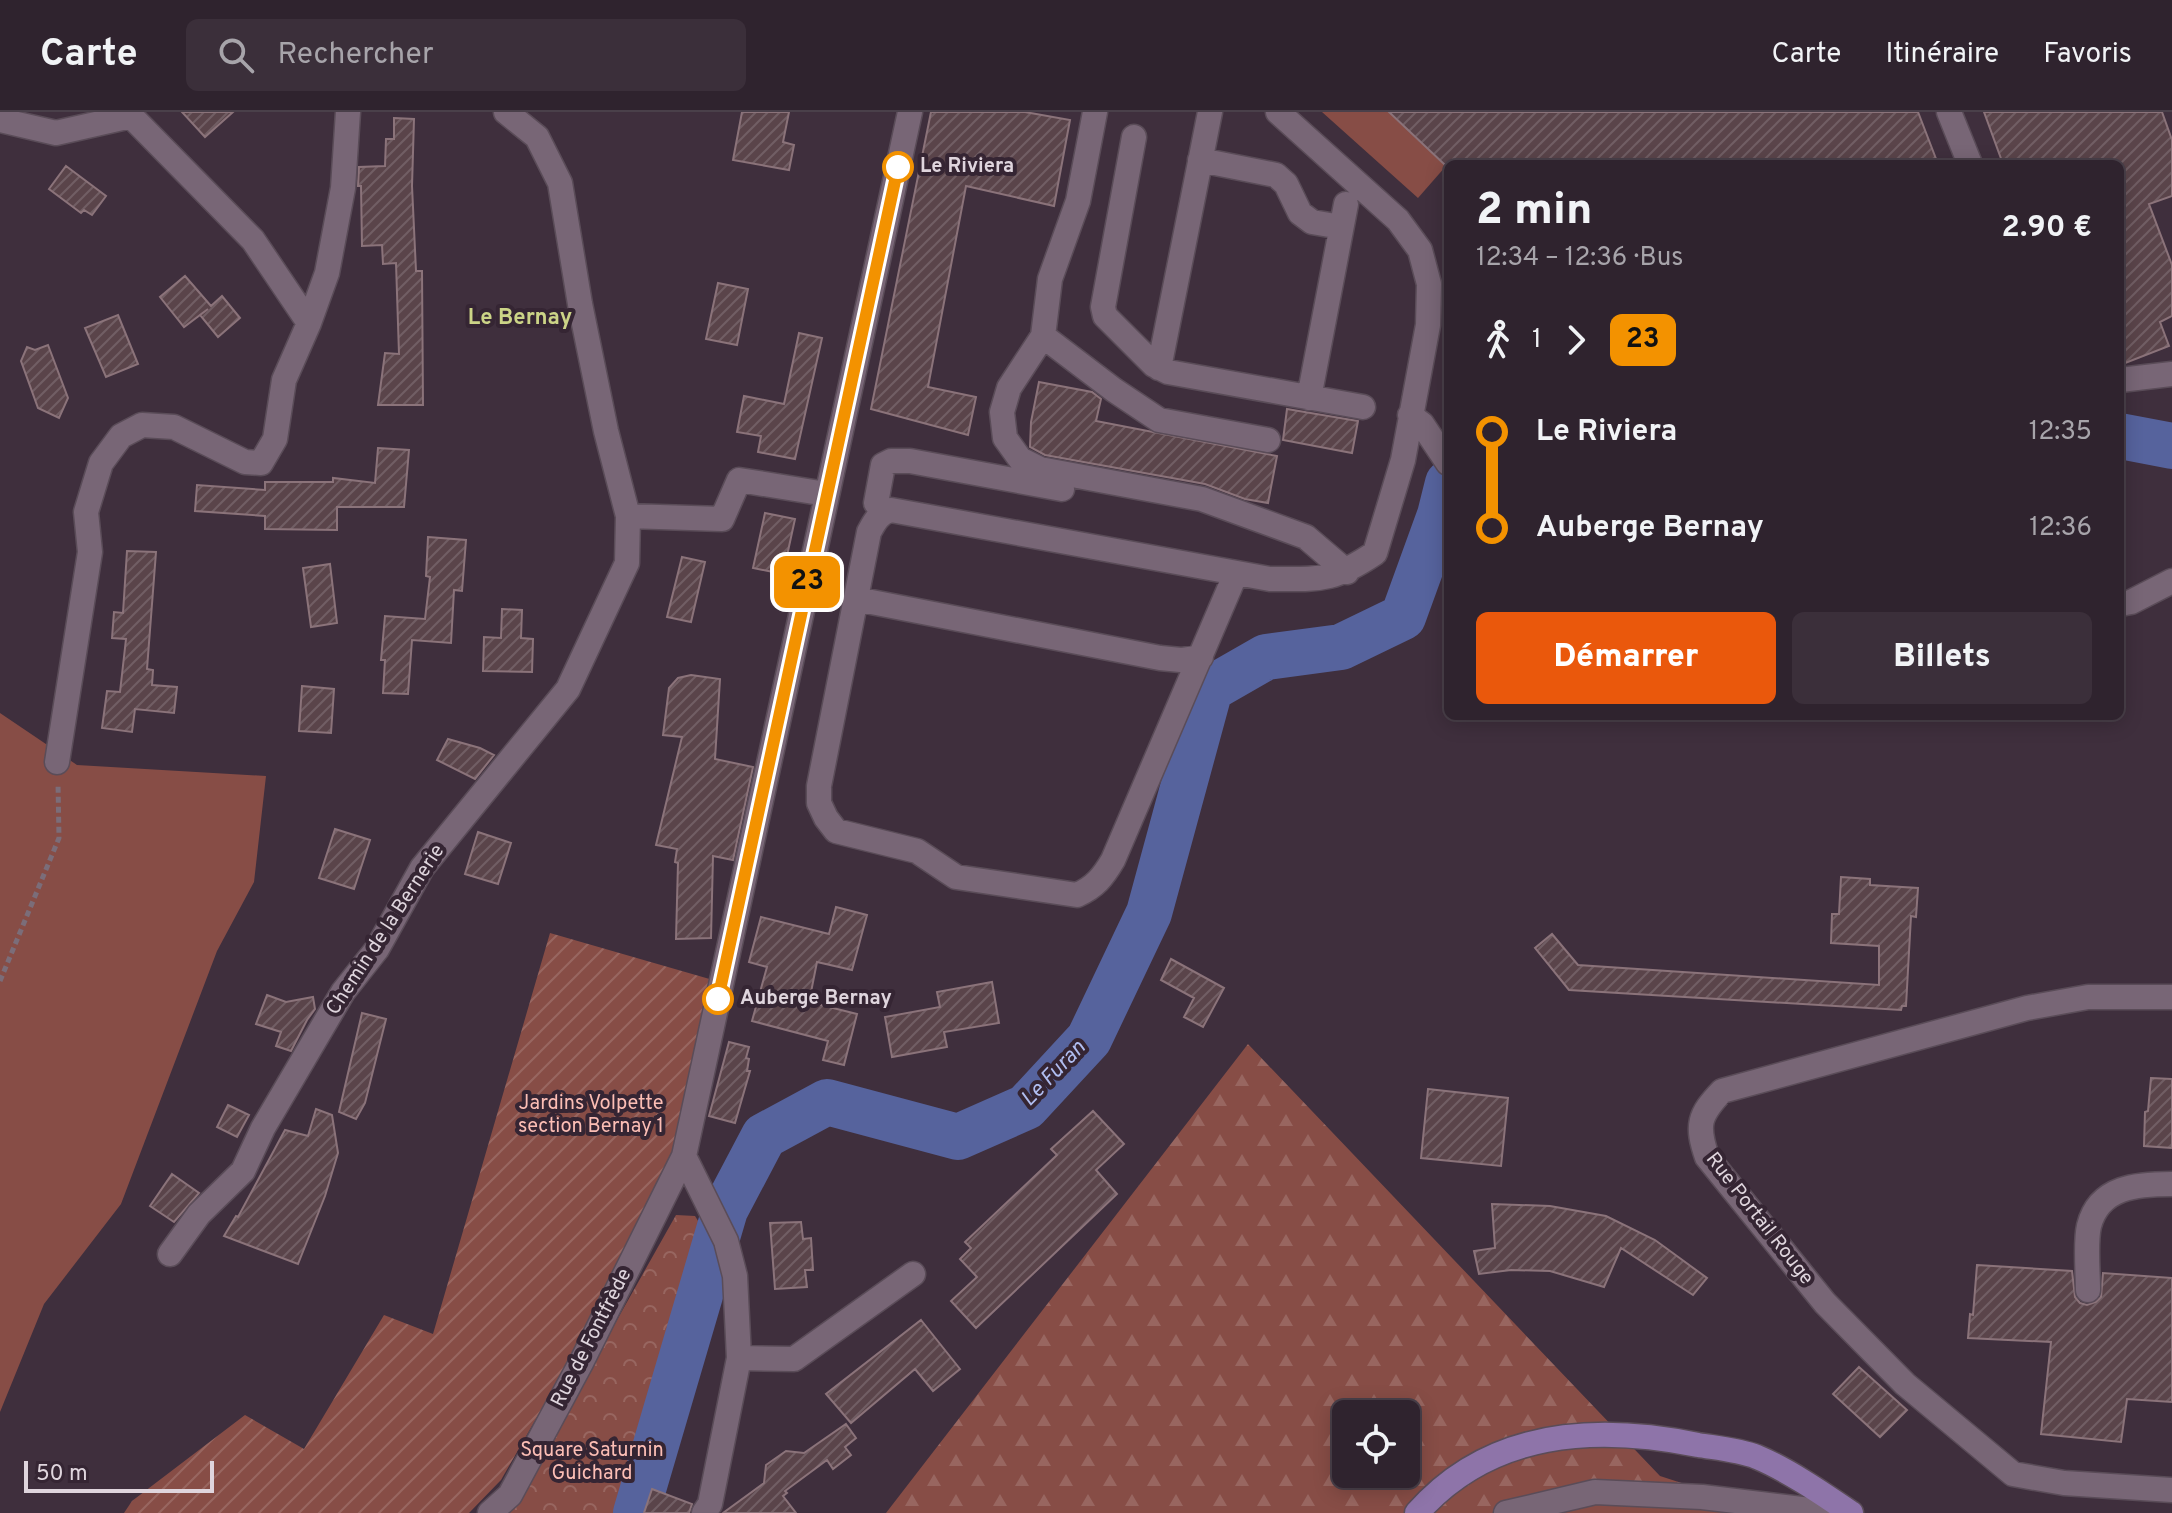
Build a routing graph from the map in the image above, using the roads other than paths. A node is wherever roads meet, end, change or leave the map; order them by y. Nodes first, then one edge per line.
1 (348, 112) edge
2 (506, 112) edge
3 (910, 112) edge
4 (1095, 112) edge
5 (1210, 112) edge
6 (1278, 112) edge
7 (1949, 112) edge
8 (0, 120) edge
9 (1134, 137) dead end
10 (1200, 160) junction
11 (1968, 160) edge
12 (309, 323) junction
13 (1043, 336) junction
14 (1159, 368) junction
15 (2172, 374) edge
16 (2124, 380) edge
17 (1309, 398) junction
18 (1363, 407) dead end
19 (1410, 415) junction
20 (1268, 440) dead end
21 (1444, 457) edge
22 (826, 494) junction
23 (1092, 494) dead end
24 (883, 512) junction
25 (628, 516) junction
26 (1347, 572) junction
27 (1236, 573) junction
28 (2172, 581) edge
29 (856, 599) junction
30 (2124, 603) edge
31 (1201, 657) junction
32 (57, 762) road end
33 (2172, 997) edge
34 (684, 1156) junction
35 (2172, 1184) edge
36 (170, 1254) dead end
37 (913, 1274) dead end
38 (2088, 1290) dead end
39 (739, 1358) junction
40 (2172, 1490) edge
41 (490, 1513) edge
42 (704, 1513) edge
43 (1417, 1513) edge
44 (1506, 1513) edge
45 (1835, 1513) edge
46 (1851, 1513) edge

1 - 12 street
2 - 25 street, Chemin de la Bernerie
3 - 22 street, Rue de Fontfrède
4 - 13 street
5 - 10 street
6 - 19 street
7 - 11 street
8 - 12 street
9 - 14 street
10 - 14 street
10 - 17 street
12 - 32 street
13 - 20 street
13 - 26 street
14 - 17 street
15 - 16 street
17 - 18 street
19 - 21 street
19 - 26 street
22 - 25 street
22 - 34 street, Rue de Fontfrède
23 - 24 street
24 - 27 street
24 - 29 street
25 - 36 street, Chemin de la Bernerie
26 - 27 street
27 - 31 street
28 - 30 street
29 - 31 street
29 - 31 street
33 - 40 street, Rue Portail Rouge
34 - 39 street
34 - 41 street, Rue de Fontfrède
35 - 38 street
37 - 39 street
39 - 42 street
43 - 46 main road
44 - 45 street

